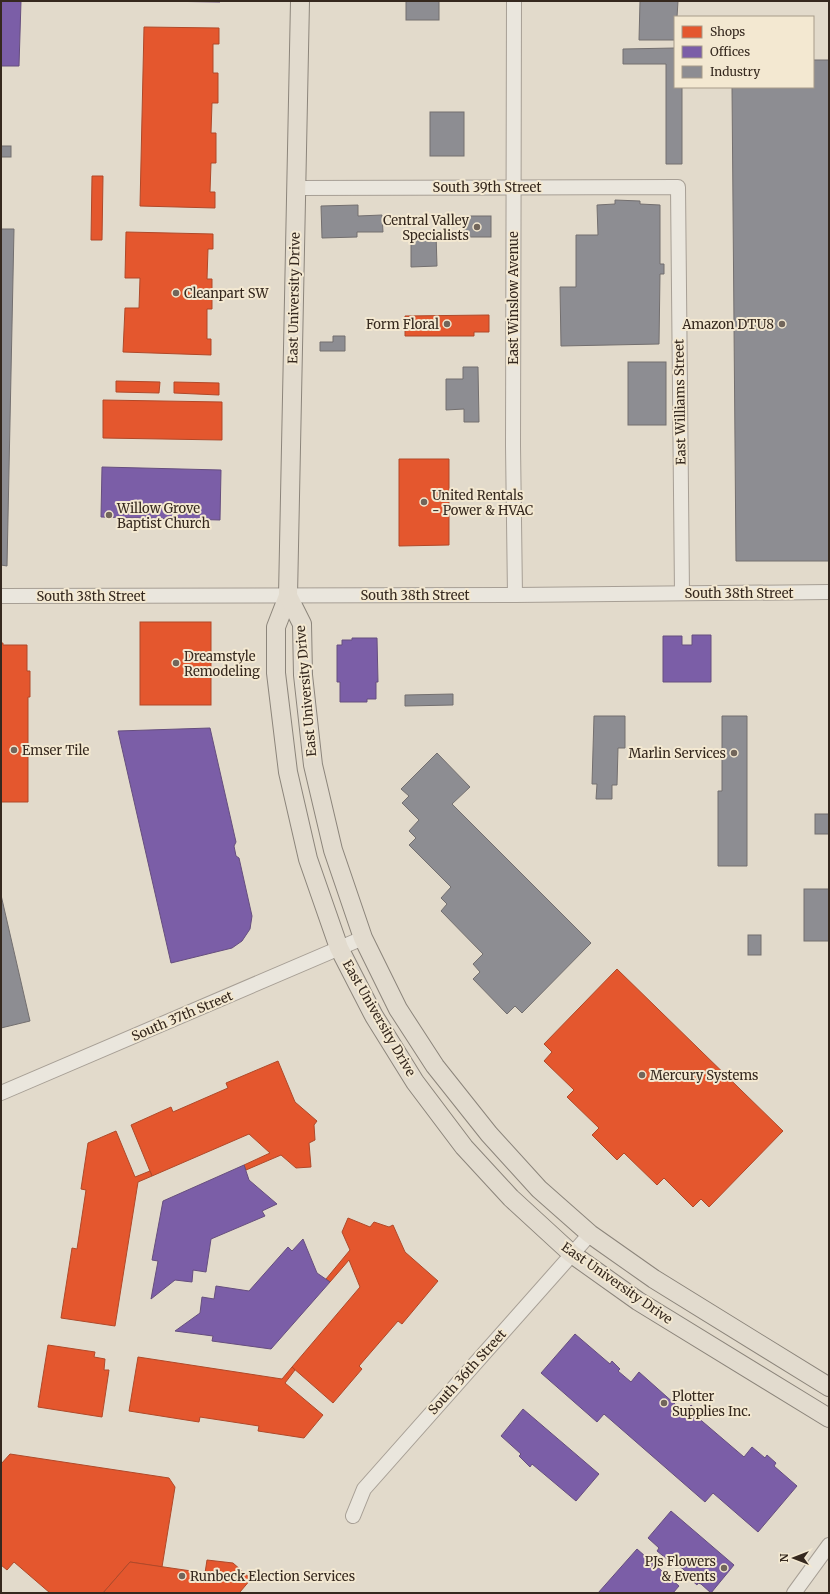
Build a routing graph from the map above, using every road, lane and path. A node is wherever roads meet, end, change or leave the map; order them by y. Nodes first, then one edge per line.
1 (300, 1) edge
2 (514, 1) edge
3 (513, 187) junction
4 (678, 187) joint
5 (296, 188) junction
6 (829, 592) edge
7 (682, 593) junction
8 (515, 595) junction
9 (1, 596) edge
10 (288, 596) junction
11 (363, 938) junction
12 (339, 948) junction
13 (1, 1093) edge
14 (590, 1234) junction
15 (572, 1254) junction
16 (829, 1387) edge
17 (829, 1418) edge
18 (353, 1516) dead end
19 (829, 1545) edge
20 (794, 1593) edge

1 - 5 main road, East University Drive
2 - 3 street, East Winslow Avenue
3 - 4 street, South 39th Street
3 - 5 street, South 39th Street
3 - 8 street, East Winslow Avenue
4 - 7 street, East Williams Street
5 - 10 main road, East University Drive
6 - 7 street, South 38th Street
7 - 8 street, South 38th Street
8 - 10 street, South 38th Street
9 - 10 street, South 38th Street
10 - 11 main road, East University Drive
10 - 12 main road, East University Drive
11 - 12 street, South 37th Street
11 - 14 main road, East University Drive
12 - 13 street, South 37th Street
12 - 15 main road, East University Drive
14 - 15 street, South 36th Street
14 - 16 main road, East University Drive
15 - 17 main road, East University Drive
15 - 18 street, South 36th Street
19 - 20 street

